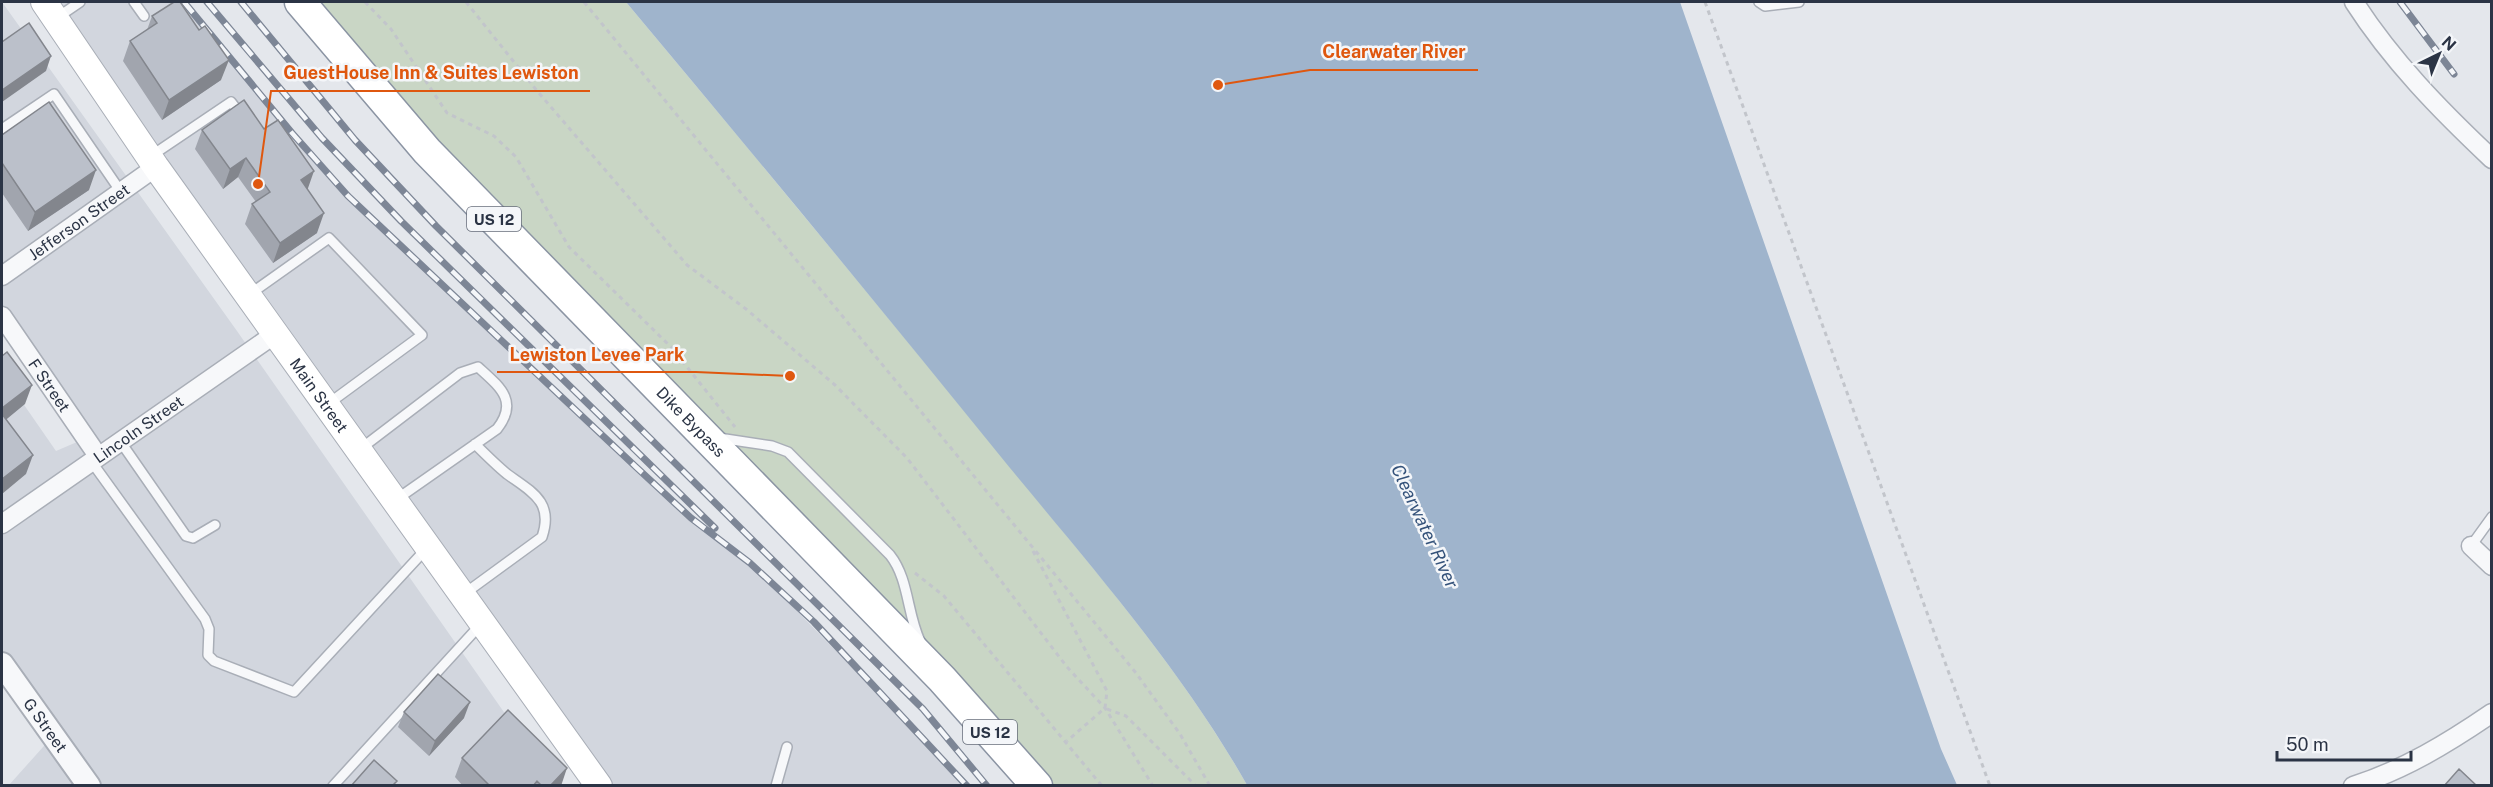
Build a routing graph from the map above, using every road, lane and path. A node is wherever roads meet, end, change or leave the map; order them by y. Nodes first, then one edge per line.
1 (80, 2) edge
2 (134, 2) edge
3 (300, 2) edge
4 (365, 2) edge
5 (466, 2) edge
6 (584, 2) edge
7 (1705, 2) edge
8 (1759, 2) edge
9 (1799, 2) edge
10 (2354, 2) edge
11 (50, 10) edge
12 (144, 16) dead end
13 (250, 126) edge
14 (2, 129) edge
15 (2492, 159) edge
16 (153, 162) junction
17 (121, 192) junction
18 (2, 276) edge
19 (248, 296) junction
20 (2, 316) edge
21 (275, 334) junction
22 (326, 405) junction
23 (697, 429) junction
24 (120, 441) junction
25 (475, 444) junction
26 (748, 444) junction
27 (358, 450) junction
28 (95, 458) junction
29 (395, 501) junction
30 (2492, 517) edge
31 (2, 524) edge
32 (215, 525) dead end
33 (1030, 544) junction
34 (2471, 546) joint
35 (428, 547) junction
36 (2492, 566) edge
37 (900, 570) junction
38 (462, 595) junction
39 (482, 623) junction
40 (2, 664) edge
41 (942, 679) junction
42 (1105, 708) junction
43 (2492, 712) edge
44 (1067, 741) junction
45 (787, 747) dead end
46 (89, 786) edge
47 (333, 786) edge
48 (599, 786) edge
49 (776, 786) edge
50 (1037, 786) edge
51 (1102, 786) edge
52 (1153, 786) edge
53 (1196, 786) edge
54 (1210, 786) edge
55 (1990, 786) edge
56 (2353, 786) edge

1 - 11 lane
2 - 12 lane
3 - 23 highway, Dike Bypass / US 12
4 - 26 path
5 - 42 path
6 - 33 path
7 - 55 path
8 - 9 lane
10 - 15 street
11 - 16 main road, Main Street
13 - 16 lane
14 - 17 lane
16 - 17 street, Jefferson Street
16 - 19 main road, Main Street
17 - 18 street, Jefferson Street
19 - 21 main road, Main Street
19 - 22 lane
20 - 28 street, F Street
21 - 22 main road, Main Street
21 - 24 street, Lincoln Street
22 - 27 main road, Main Street
23 - 26 lane
23 - 41 highway, Dike Bypass / US 12
24 - 28 street, Lincoln Street
24 - 32 lane
25 - 27 lane
25 - 29 lane
25 - 38 lane
26 - 37 lane
27 - 29 main road, Main Street
28 - 31 street, Lincoln Street
28 - 35 lane
29 - 35 main road, Main Street
30 - 34 lane
33 - 42 path
33 - 54 path
34 - 36 street
35 - 38 main road, Main Street
37 - 41 lane
37 - 44 path
38 - 39 main road, Main Street
39 - 47 lane
39 - 48 main road, Main Street
40 - 46 street, G Street
41 - 50 highway, Dike Bypass / US 12
42 - 44 path
42 - 52 path
42 - 53 path
43 - 56 street
44 - 51 path
45 - 49 lane

